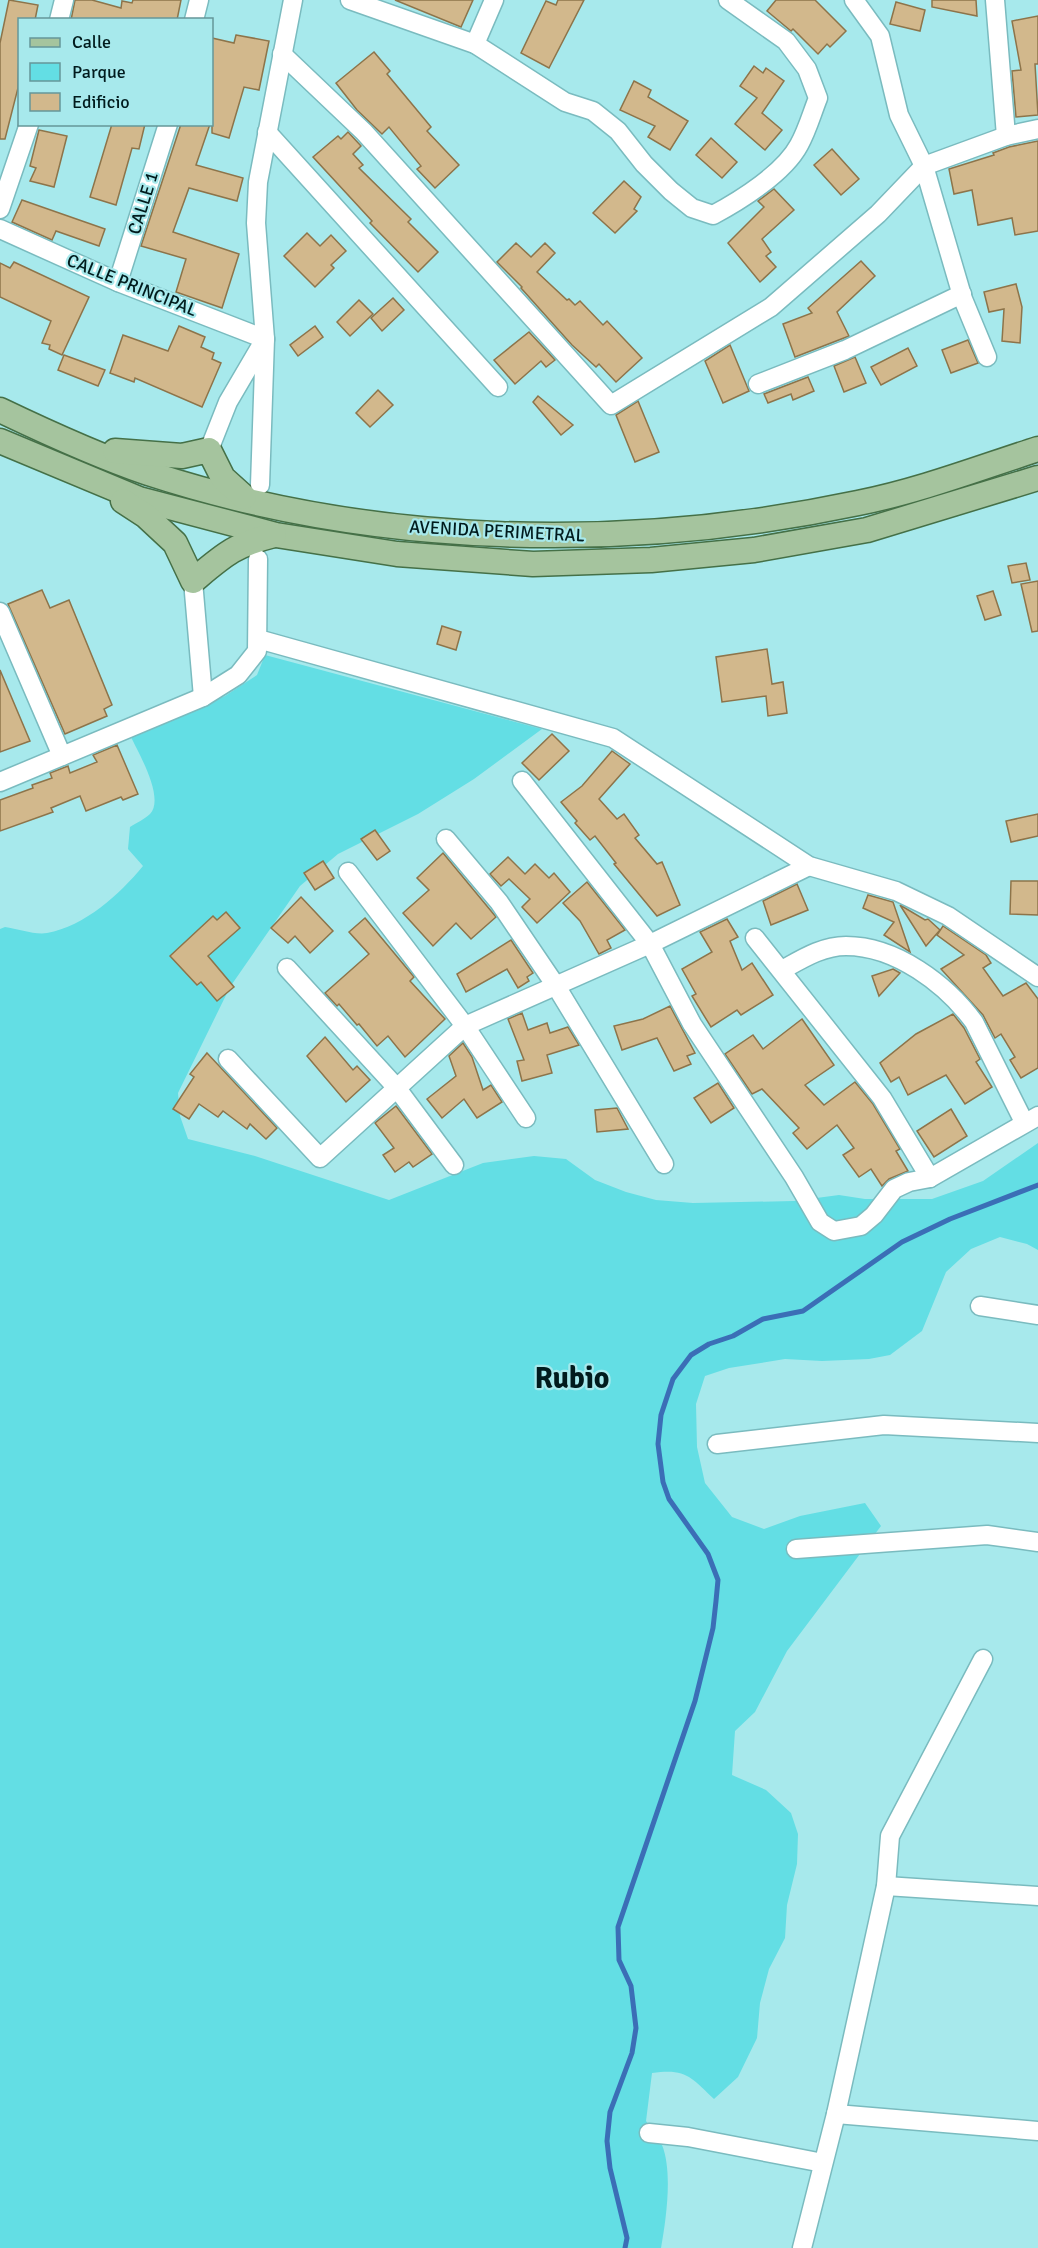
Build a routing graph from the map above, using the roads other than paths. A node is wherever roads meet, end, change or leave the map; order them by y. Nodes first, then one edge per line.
1 (64, 0) edge
2 (199, 0) edge
3 (293, 0) edge
4 (350, 0) edge
5 (494, 0) edge
6 (728, 0) edge
7 (854, 0) edge
8 (995, 0) edge
9 (60, 18) edge
10 (194, 18) edge
11 (475, 44) junction
12 (282, 54) junction
13 (28, 126) edge
14 (167, 126) edge
15 (1038, 129) edge
16 (267, 132) junction
17 (1006, 136) junction
18 (924, 166) junction
19 (0, 209) edge
20 (0, 229) edge
21 (118, 282) junction
22 (962, 294) junction
23 (265, 339) junction
24 (987, 357) dead end
25 (758, 384) dead end
26 (498, 387) dead end
27 (0, 410) edge
28 (0, 441) edge
29 (83, 446) junction
30 (1038, 449) edge
31 (209, 450) junction
32 (1038, 478) edge
33 (91, 480) junction
34 (253, 492) junction
35 (276, 535) junction
36 (258, 559) dead end
37 (193, 581) junction
38 (0, 612) edge
39 (258, 639) junction
40 (203, 697) junction
41 (62, 756) junction
42 (522, 781) dead end
43 (0, 782) edge
44 (446, 839) dead end
45 (809, 866) junction
46 (348, 872) dead end
47 (755, 938) dead end
48 (650, 944) junction
49 (287, 968) dead end
50 (782, 970) junction
51 (1038, 977) edge
52 (556, 986) junction
53 (465, 1026) junction
54 (228, 1059) dead end
55 (396, 1087) junction
56 (526, 1118) dead end
57 (1031, 1119) edge
58 (664, 1164) dead end
59 (454, 1165) dead end
60 (930, 1178) junction
61 (980, 1306) dead end
62 (1038, 1315) edge
63 (1038, 1433) edge
64 (717, 1444) dead end
65 (1038, 1542) edge
66 (796, 1549) dead end
67 (983, 1659) dead end
68 (886, 1886) junction
69 (1038, 1896) edge
70 (836, 2114) junction
71 (1038, 2131) edge
72 (649, 2133) dead end
73 (823, 2163) junction
74 (802, 2248) edge

1 - 9 street
2 - 10 street
3 - 12 street
4 - 11 street
5 - 11 street
6 - 11 street
7 - 18 street
8 - 17 street
12 - 16 street
12 - 18 street
13 - 19 street
14 - 21 street, CALLE 1
15 - 17 street
16 - 23 street
16 - 26 street
17 - 18 street
18 - 22 street
20 - 21 street, CALLE PRINCIPAL
21 - 23 street, CALLE PRINCIPAL
22 - 24 street
22 - 25 street
23 - 31 street
23 - 34 street
27 - 29 main road, AVENIDA PERIMETRAL
28 - 33 main road, AVENIDA PERIMETRAL
29 - 31 main road
29 - 34 main road, AVENIDA PERIMETRAL
30 - 34 main road, AVENIDA PERIMETRAL
31 - 34 main road
32 - 35 main road, AVENIDA PERIMETRAL
33 - 35 main road, AVENIDA PERIMETRAL
33 - 37 main road
35 - 37 main road
36 - 39 street
37 - 40 street
38 - 41 street
39 - 40 street
39 - 45 street
40 - 41 street
41 - 43 street
42 - 48 street
44 - 52 street
45 - 48 street
45 - 51 street
46 - 53 street
47 - 50 street
48 - 52 street
48 - 60 street
49 - 55 street
50 - 57 street
50 - 60 street
52 - 53 street
52 - 58 street
53 - 55 street
53 - 56 street
54 - 55 street
55 - 59 street
57 - 60 street
61 - 62 street
63 - 64 street
65 - 66 street
67 - 68 street
68 - 69 street
68 - 70 street
70 - 71 street
70 - 73 street
72 - 73 street
73 - 74 street

